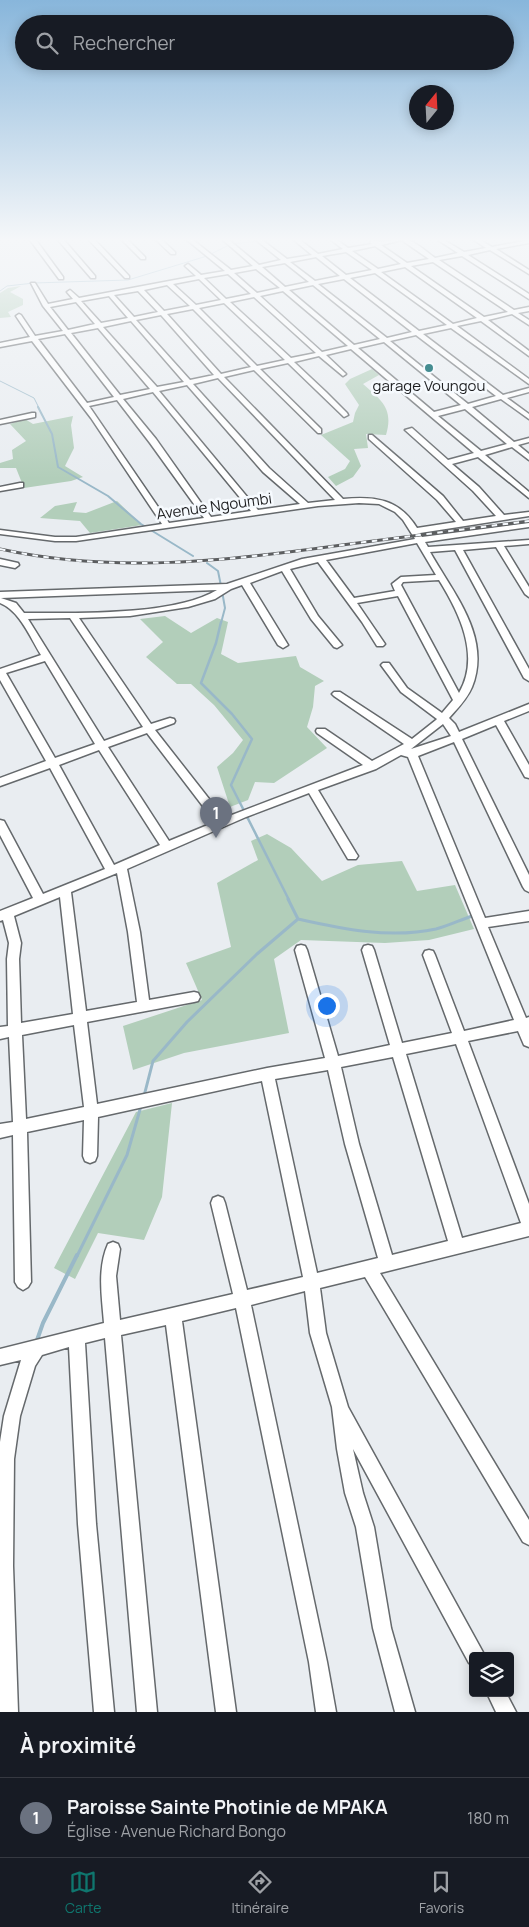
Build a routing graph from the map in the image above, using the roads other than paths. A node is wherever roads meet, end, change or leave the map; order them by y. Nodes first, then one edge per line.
1 (22, 320) edge
2 (57, 320) edge
3 (95, 320) edge
4 (125, 320) edge
5 (131, 320) edge
6 (171, 320) edge
7 (207, 320) edge
8 (245, 320) edge
9 (283, 320) edge
10 (322, 320) edge
11 (359, 320) edge
12 (402, 320) edge
13 (445, 320) edge
14 (473, 320) edge
15 (484, 320) edge
16 (99, 325) junction
17 (452, 325) junction
18 (67, 332) junction
19 (418, 332) junction
20 (34, 338) junction
21 (384, 340) junction
22 (0, 345) edge
23 (354, 346) junction
24 (321, 354) junction
25 (529, 354) edge
26 (287, 361) junction
27 (254, 368) junction
28 (343, 374) dead end
29 (219, 376) junction
30 (529, 382) edge
31 (188, 383) junction
32 (155, 390) junction
33 (529, 390) edge
34 (501, 397) junction
35 (120, 398) junction
36 (85, 405) junction
37 (466, 406) junction
38 (32, 415) dead end
39 (344, 415) dead end
40 (432, 415) junction
41 (529, 417) edge
42 (0, 422) edge
43 (409, 430) dead end
44 (318, 432) dead end
45 (372, 437) dead end
46 (529, 440) edge
47 (513, 444) junction
48 (480, 454) junction
49 (529, 458) edge
50 (447, 463) junction
51 (20, 485) dead end
52 (0, 489) edge
53 (529, 496) edge
54 (341, 502) junction
55 (307, 506) junction
56 (257, 514) junction
57 (529, 514) edge
58 (502, 518) junction
59 (210, 521) junction
60 (462, 525) junction
61 (529, 525) edge
62 (168, 527) junction
63 (0, 532) edge
64 (419, 539) junction
65 (529, 542) edge
66 (498, 544) junction
67 (457, 548) junction
68 (320, 558) junction
69 (0, 562) edge
70 (15, 565) dead end
71 (284, 567) junction
72 (441, 577) junction
73 (245, 582) junction
74 (228, 587) junction
75 (399, 593) junction
76 (529, 594) edge
77 (0, 595) edge
78 (0, 600) edge
79 (352, 601) junction
80 (13, 605) junction
81 (0, 608) edge
82 (22, 616) junction
83 (72, 616) junction
84 (283, 644) dead end
85 (380, 644) dead end
86 (337, 645) dead end
87 (46, 656) junction
88 (386, 665) dead end
89 (0, 672) edge
90 (529, 678) edge
91 (337, 694) dead end
92 (458, 700) junction
93 (529, 707) edge
94 (444, 719) junction
95 (170, 721) dead end
96 (499, 721) junction
97 (150, 728) junction
98 (321, 731) dead end
99 (457, 738) junction
100 (101, 745) junction
101 (411, 749) junction
102 (52, 763) junction
103 (372, 766) junction
104 (529, 774) edge
105 (0, 782) edge
106 (311, 788) junction
107 (222, 823) junction
108 (0, 824) edge
109 (168, 848) junction
110 (352, 856) dead end
111 (116, 869) junction
112 (529, 888) edge
113 (65, 890) junction
114 (40, 900) junction
115 (4, 915) edge
116 (529, 916) edge
117 (482, 923) junction
118 (301, 950) dead end
119 (368, 950) dead end
120 (429, 956) dead end
121 (194, 997) dead end
122 (144, 1006) junction
123 (79, 1018) junction
124 (526, 1023) edge
125 (15, 1030) junction
126 (0, 1032) edge
127 (458, 1036) junction
128 (529, 1041) edge
129 (397, 1050) junction
130 (333, 1063) junction
131 (267, 1074) junction
132 (92, 1111) junction
133 (20, 1127) junction
134 (0, 1132) edge
135 (90, 1156) dead end
136 (218, 1204) dead end
137 (529, 1224) edge
138 (529, 1229) edge
139 (457, 1247) junction
140 (112, 1249) dead end
141 (387, 1264) junction
142 (368, 1268) junction
143 (23, 1282) dead end
144 (312, 1283) junction
145 (242, 1299) junction
146 (173, 1316) junction
147 (114, 1330) junction
148 (77, 1337) junction
149 (37, 1349) junction
150 (0, 1356) edge
151 (340, 1407) junction
152 (529, 1536) edge
153 (474, 1652) edge
154 (498, 1697) edge
155 (8, 1712) edge
156 (104, 1712) edge
157 (148, 1712) edge
158 (226, 1712) edge
159 (326, 1712) edge
160 (405, 1712) edge
161 (506, 1712) edge

1 - 20 street
2 - 18 street
3 - 16 street
4 - 16 street
5 - 31 street
6 - 29 street
7 - 27 street
8 - 26 street
9 - 24 street
10 - 23 street
11 - 21 street
12 - 19 street
13 - 17 street
14 - 17 street
15 - 25 street
16 - 18 street
16 - 32 street
17 - 19 street
17 - 30 street
18 - 20 street
18 - 35 street
19 - 21 street
19 - 34 street
20 - 22 street
20 - 36 street
21 - 23 street
21 - 37 street
23 - 24 street
23 - 40 street
24 - 26 street
24 - 28 street
26 - 27 street
26 - 39 street
27 - 29 street
27 - 44 street
29 - 31 street
29 - 54 street
31 - 32 street
31 - 55 street
32 - 35 street
32 - 56 street
33 - 34 street
34 - 37 street
34 - 41 street
35 - 36 street
35 - 59 street
36 - 62 street
37 - 40 street
37 - 47 street
38 - 42 street
40 - 48 street
43 - 50 street
45 - 60 street
46 - 47 street
47 - 48 street
47 - 49 street
48 - 50 street
48 - 53 street
50 - 58 street
51 - 52 street
54 - 55 street, Avenue Ngoumbi
54 - 64 street, Avenue Ngoumbi
55 - 56 street, Avenue Ngoumbi
56 - 59 street, Avenue Ngoumbi
57 - 58 street
58 - 60 street
59 - 62 street, Avenue Ngoumbi
60 - 64 street
61 - 64 street
62 - 63 street, Avenue Ngoumbi
64 - 67 street
64 - 68 street
64 - 72 street, Avenue Ngoumbi
65 - 66 street
66 - 67 street
66 - 76 street
67 - 90 street
68 - 71 street
68 - 79 street
69 - 70 street
71 - 73 street
71 - 86 street
72 - 75 street
72 - 92 street, Avenue Ngoumbi
73 - 74 street
73 - 84 street
74 - 77 street
74 - 83 street
75 - 79 street
75 - 92 street
78 - 80 street
79 - 85 street
80 - 81 street
80 - 82 street
82 - 83 street
82 - 87 street
83 - 97 street
87 - 89 street
87 - 100 street
88 - 94 street
89 - 102 street
91 - 101 street
92 - 94 street, Avenue Ngoumbi
93 - 96 street
94 - 99 street
94 - 101 street, Avenue Ngoumbi
95 - 97 street
96 - 99 street
96 - 104 street
97 - 100 street
97 - 107 street
98 - 103 street
99 - 101 street
99 - 112 street
100 - 102 street
100 - 109 street
101 - 103 street
101 - 117 street
102 - 105 street
102 - 111 street
103 - 106 street
106 - 107 street
106 - 110 street
107 - 109 street
108 - 114 street
109 - 111 street
111 - 113 street
111 - 122 street
113 - 114 street
113 - 123 street
114 - 115 street
115 - 125 street
116 - 117 street
117 - 124 street
118 - 130 street
119 - 129 street
120 - 127 street
121 - 122 street
122 - 123 street
123 - 125 street
123 - 132 street
124 - 127 street
124 - 128 street
125 - 126 street
125 - 133 street
127 - 129 street
127 - 137 street
129 - 130 street
129 - 139 street
130 - 131 street
130 - 141 street
131 - 132 street
131 - 144 street
132 - 133 street
132 - 135 street
133 - 134 street
133 - 143 street
136 - 145 street
138 - 139 street
139 - 141 street
140 - 147 street
141 - 142 street
142 - 144 street
142 - 152 street
144 - 145 street
144 - 151 street
145 - 146 street
145 - 159 street
146 - 147 street
146 - 158 street
147 - 148 street
147 - 157 street
148 - 149 street
148 - 156 street
149 - 150 street
149 - 155 street
151 - 153 street
151 - 160 street
154 - 161 street

